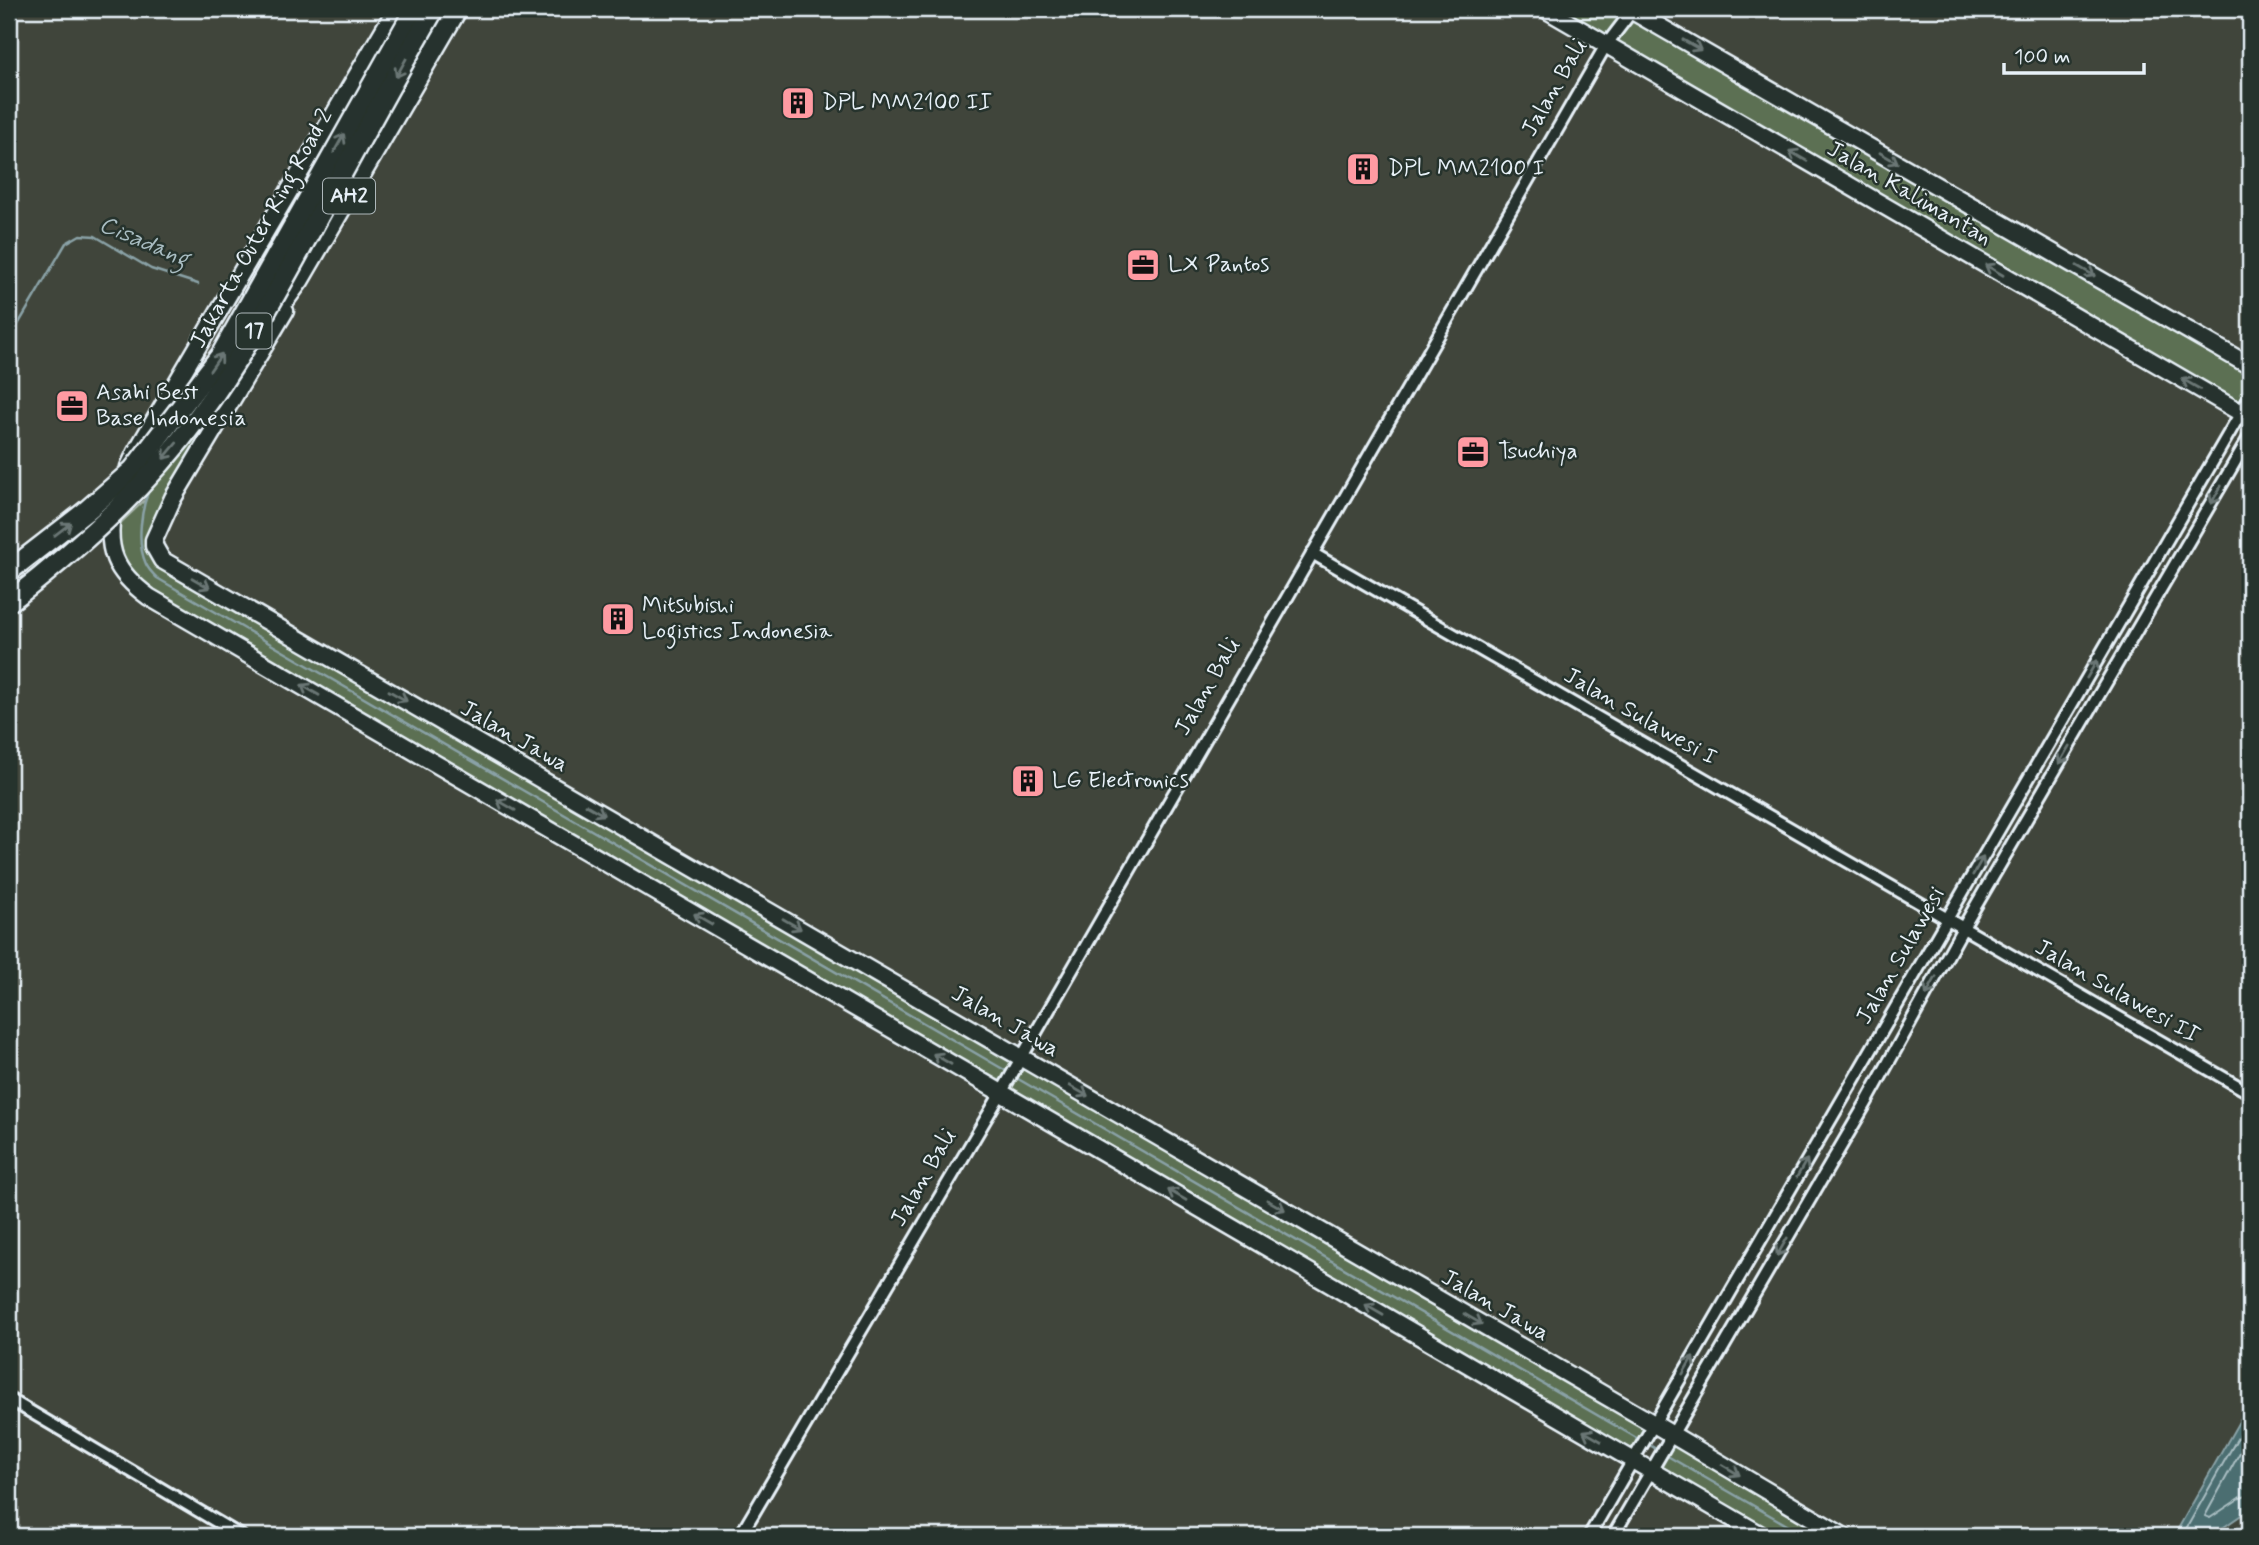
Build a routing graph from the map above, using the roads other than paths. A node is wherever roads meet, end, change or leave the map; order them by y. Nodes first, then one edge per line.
1 (396, 9) edge
2 (415, 9) edge
3 (435, 9) edge
4 (457, 9) edge
5 (463, 9) edge
6 (1545, 9) edge
7 (1632, 9) edge
8 (1606, 45) junction
9 (2250, 366) edge
10 (228, 376) junction
11 (2250, 397) edge
12 (2246, 416) edge
13 (2250, 436) edge
14 (1312, 552) junction
15 (9, 571) edge
16 (9, 602) edge
17 (1948, 918) junction
18 (1964, 926) junction
19 (1018, 1061) junction
20 (1003, 1089) junction
21 (2250, 1093) edge
22 (9, 1399) edge
23 (1652, 1428) junction
24 (1670, 1439) junction
25 (1635, 1456) junction
26 (1653, 1467) junction
27 (242, 1536) edge
28 (740, 1536) edge
29 (1589, 1536) edge
30 (1613, 1536) edge
31 (1763, 1536) edge
32 (1843, 1536) edge

20 -> 1 street
15 -> 2 highway, Jakarta Outer Ring Road 2 / 17, bridge
3 -> 10 highway, Jakarta Outer Ring Road 2 / 17, bridge
4 - 10 highway, AH2, bridge
5 -> 19 street, Jalan Jawa
6 - 8 street, Jalan Kalimantan
7 - 8 street, Jalan Bali
7 -> 9 street, Jalan Kalimantan
12 -> 8 street, Jalan Kalimantan
8 - 14 street, Jalan Bali
10 -> 16 highway, Jakarta Outer Ring Road 2 / 17, bridge
11 - 12 street, Jalan Sulawesi
17 -> 12 street, Jalan Sulawesi
13 -> 18 street, Jalan Sulawesi
14 - 17 street, Jalan Sulawesi I
14 - 19 street, Jalan Bali
17 - 18 street, Jalan Sulawesi I
23 -> 17 street, Jalan Sulawesi
18 - 21 street, Jalan Sulawesi II
18 -> 24 street, Jalan Sulawesi
19 - 20 street, Jalan Bali
19 -> 23 street, Jalan Jawa
25 -> 20 street
20 - 28 street, Jalan Bali
22 - 27 street
23 - 24 street, Jalan Jawa
23 - 25 street, Jalan Sulawesi
24 - 26 street, Jalan Sulawesi
24 -> 32 street, Jalan Jawa
25 - 26 street
25 - 29 street, Jalan Sulawesi
26 - 30 street, Jalan Sulawesi
26 - 31 street

